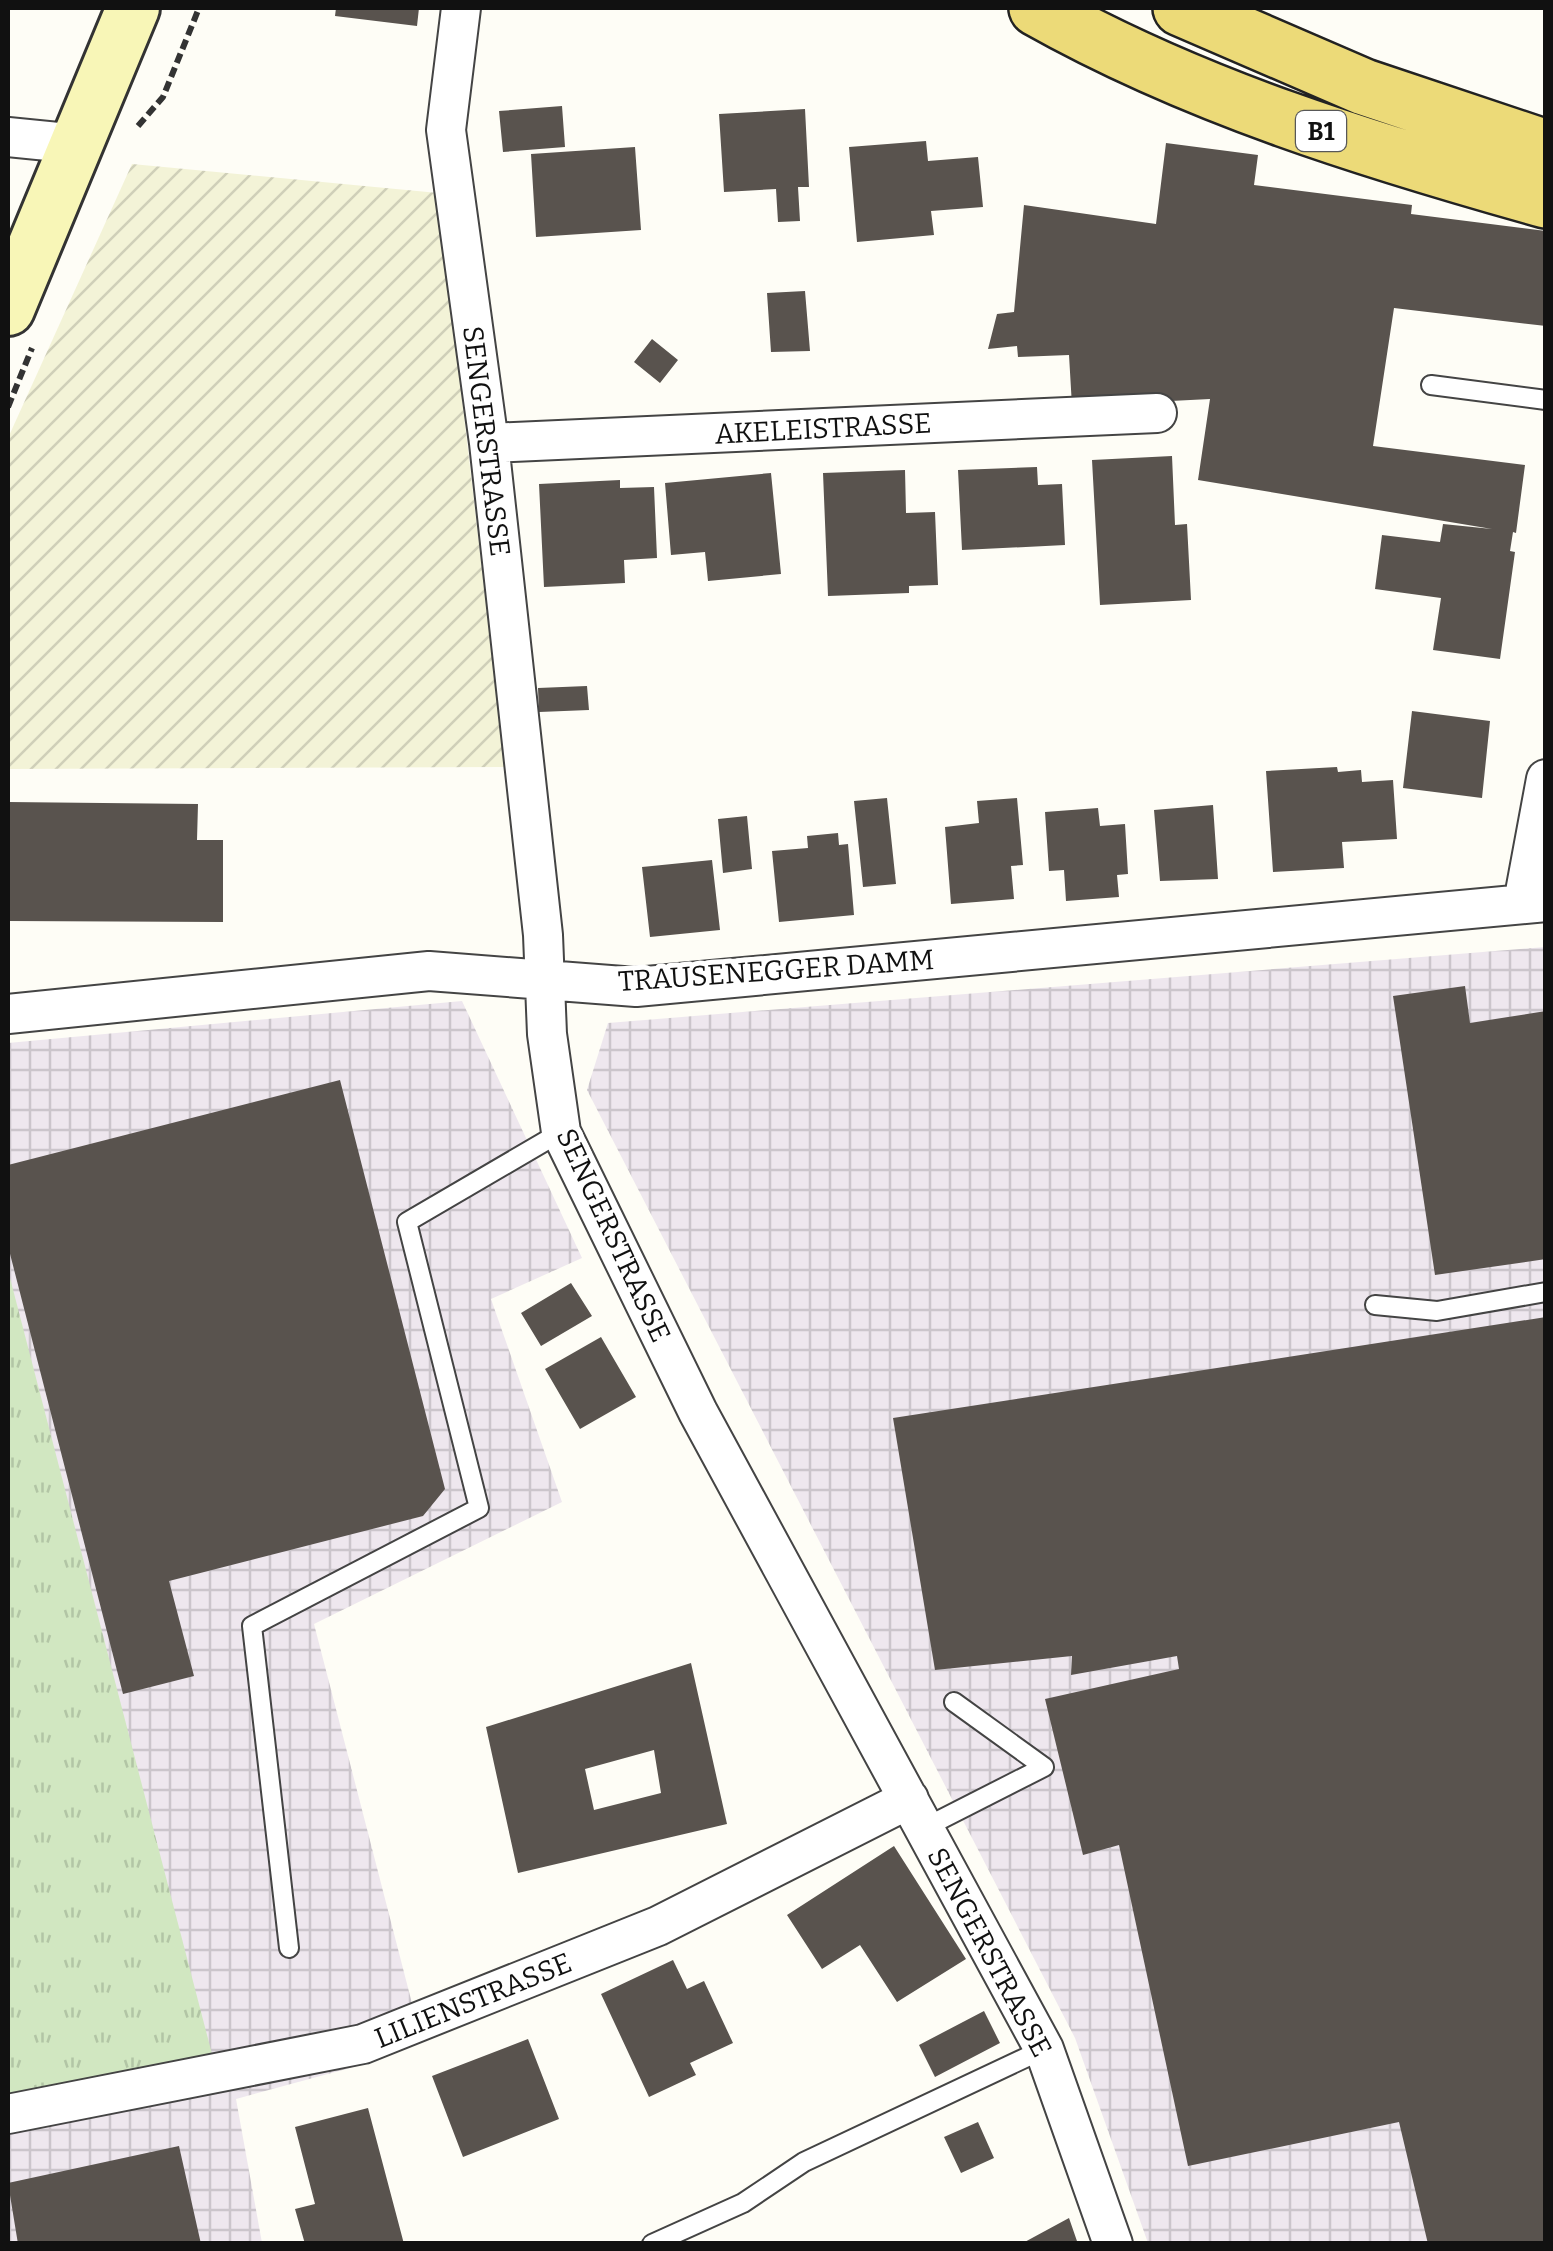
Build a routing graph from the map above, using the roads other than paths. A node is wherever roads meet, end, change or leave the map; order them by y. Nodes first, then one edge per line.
1 (133, 8) edge
2 (461, 8) edge
3 (1037, 8) edge
4 (1181, 8) edge
5 (8, 137) edge
6 (78, 144) junction
7 (1546, 148) edge
8 (1546, 200) edge
9 (8, 309) edge
10 (1431, 385) dead end
11 (1546, 400) edge
12 (1156, 413) dead end
13 (489, 443) junction
14 (1546, 779) edge
15 (1534, 902) edge
16 (545, 977) junction
17 (8, 1014) edge
18 (561, 1132) junction
19 (1546, 1292) edge
20 (1374, 1304) dead end
21 (954, 1702) dead end
22 (916, 1813) junction
23 (289, 1948) dead end
24 (1044, 2049) junction
25 (8, 2114) edge
26 (652, 2244) edge
27 (1112, 2244) edge

1 - 6 main road
2 - 13 street, SENGERSTRASSE
3 - 8 main road, B1
4 - 7 main road, B1
5 - 6 street
6 - 9 main road
10 - 11 lane
12 - 13 street, AKELEISTRASSE
13 - 16 street, SENGERSTRASSE
14 - 15 street
15 - 16 street, TRAUSENEGGER DAMM
16 - 17 street, TRAUSENEGGER DAMM
16 - 18 street, SENGERSTRASSE
18 - 22 street, SENGERSTRASSE
18 - 23 lane
19 - 20 lane
21 - 22 lane
22 - 24 street, SENGERSTRASSE
22 - 25 street, LILIENSTRASSE
24 - 26 lane
24 - 27 street, SENGERSTRASSE

